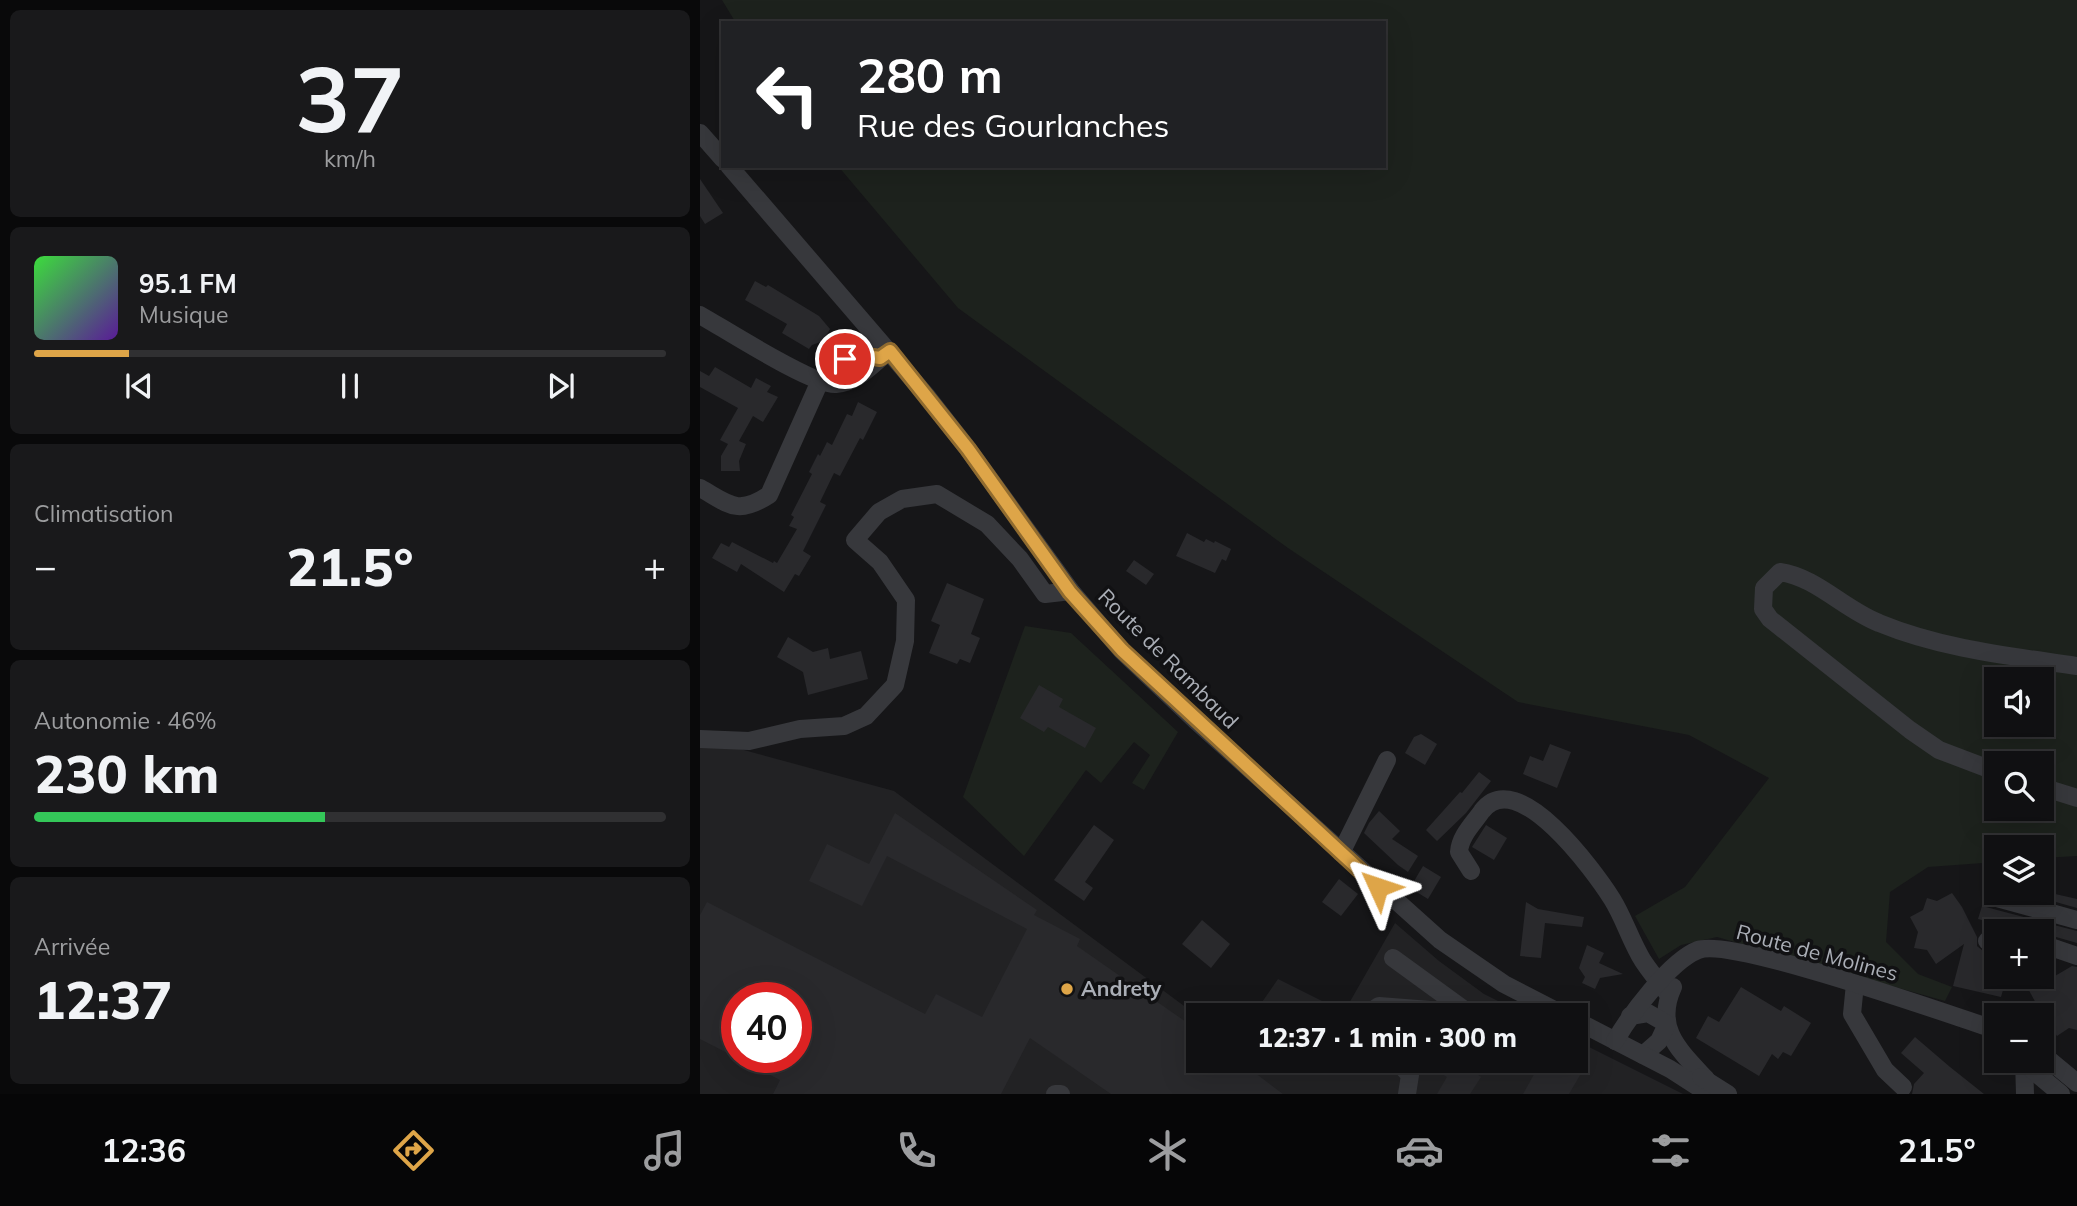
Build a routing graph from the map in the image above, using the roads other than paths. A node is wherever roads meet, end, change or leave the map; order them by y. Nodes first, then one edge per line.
1 (700, 133) edge
2 (721, 157) edge
3 (731, 168) edge
4 (700, 315) edge
5 (885, 355) junction
6 (820, 381) junction
7 (700, 488) edge
8 (1070, 592) junction
9 (2077, 666) edge
10 (700, 739) edge
11 (1387, 760) dead end
12 (1984, 767) edge
13 (2054, 791) edge
14 (2077, 798) edge
15 (1341, 853) junction
16 (1471, 871) dead end
17 (2022, 905) edge
18 (2077, 920) edge
19 (2054, 951) edge
20 (2077, 956) edge
21 (1393, 958) dead end
22 (1855, 984) junction
23 (1664, 989) junction
24 (1457, 1003) edge
25 (1528, 1003) edge
26 (1630, 1016) junction
27 (1667, 1024) junction
28 (1984, 1026) edge
29 (1588, 1027) edge
30 (1615, 1041) junction
31 (1643, 1055) junction
32 (2054, 1064) edge
33 (1408, 1073) edge
34 (2024, 1073) edge
35 (2037, 1073) edge
36 (2077, 1083) edge
37 (1708, 1086) edge
38 (1903, 1087) dead end
39 (1055, 1094) edge
40 (1061, 1094) edge
41 (1407, 1094) edge
42 (1728, 1094) edge
43 (2025, 1094) edge
44 (2061, 1094) edge

1 - 2 street
3 - 5 street, Route de Rambaud
4 - 6 street
5 - 6 street
5 - 8 street, Route de Rambaud
6 - 7 street
8 - 10 street
8 - 15 street, Route de Rambaud
9 - 12 street
11 - 15 street
13 - 14 street
15 - 25 street, Route de Rambaud
16 - 23 street
17 - 18 street
19 - 20 street
21 - 24 street
22 - 23 street, Route de Molines
22 - 28 street, Route de Molines
22 - 38 street
23 - 26 street, Route de Molines
23 - 27 street
26 - 27 street
26 - 30 street, Route de Molines
27 - 31 street
27 - 37 street
29 - 30 street
30 - 31 street
31 - 37 street
32 - 36 street
33 - 41 street
34 - 43 street
35 - 44 street
37 - 42 street
39 - 40 street

